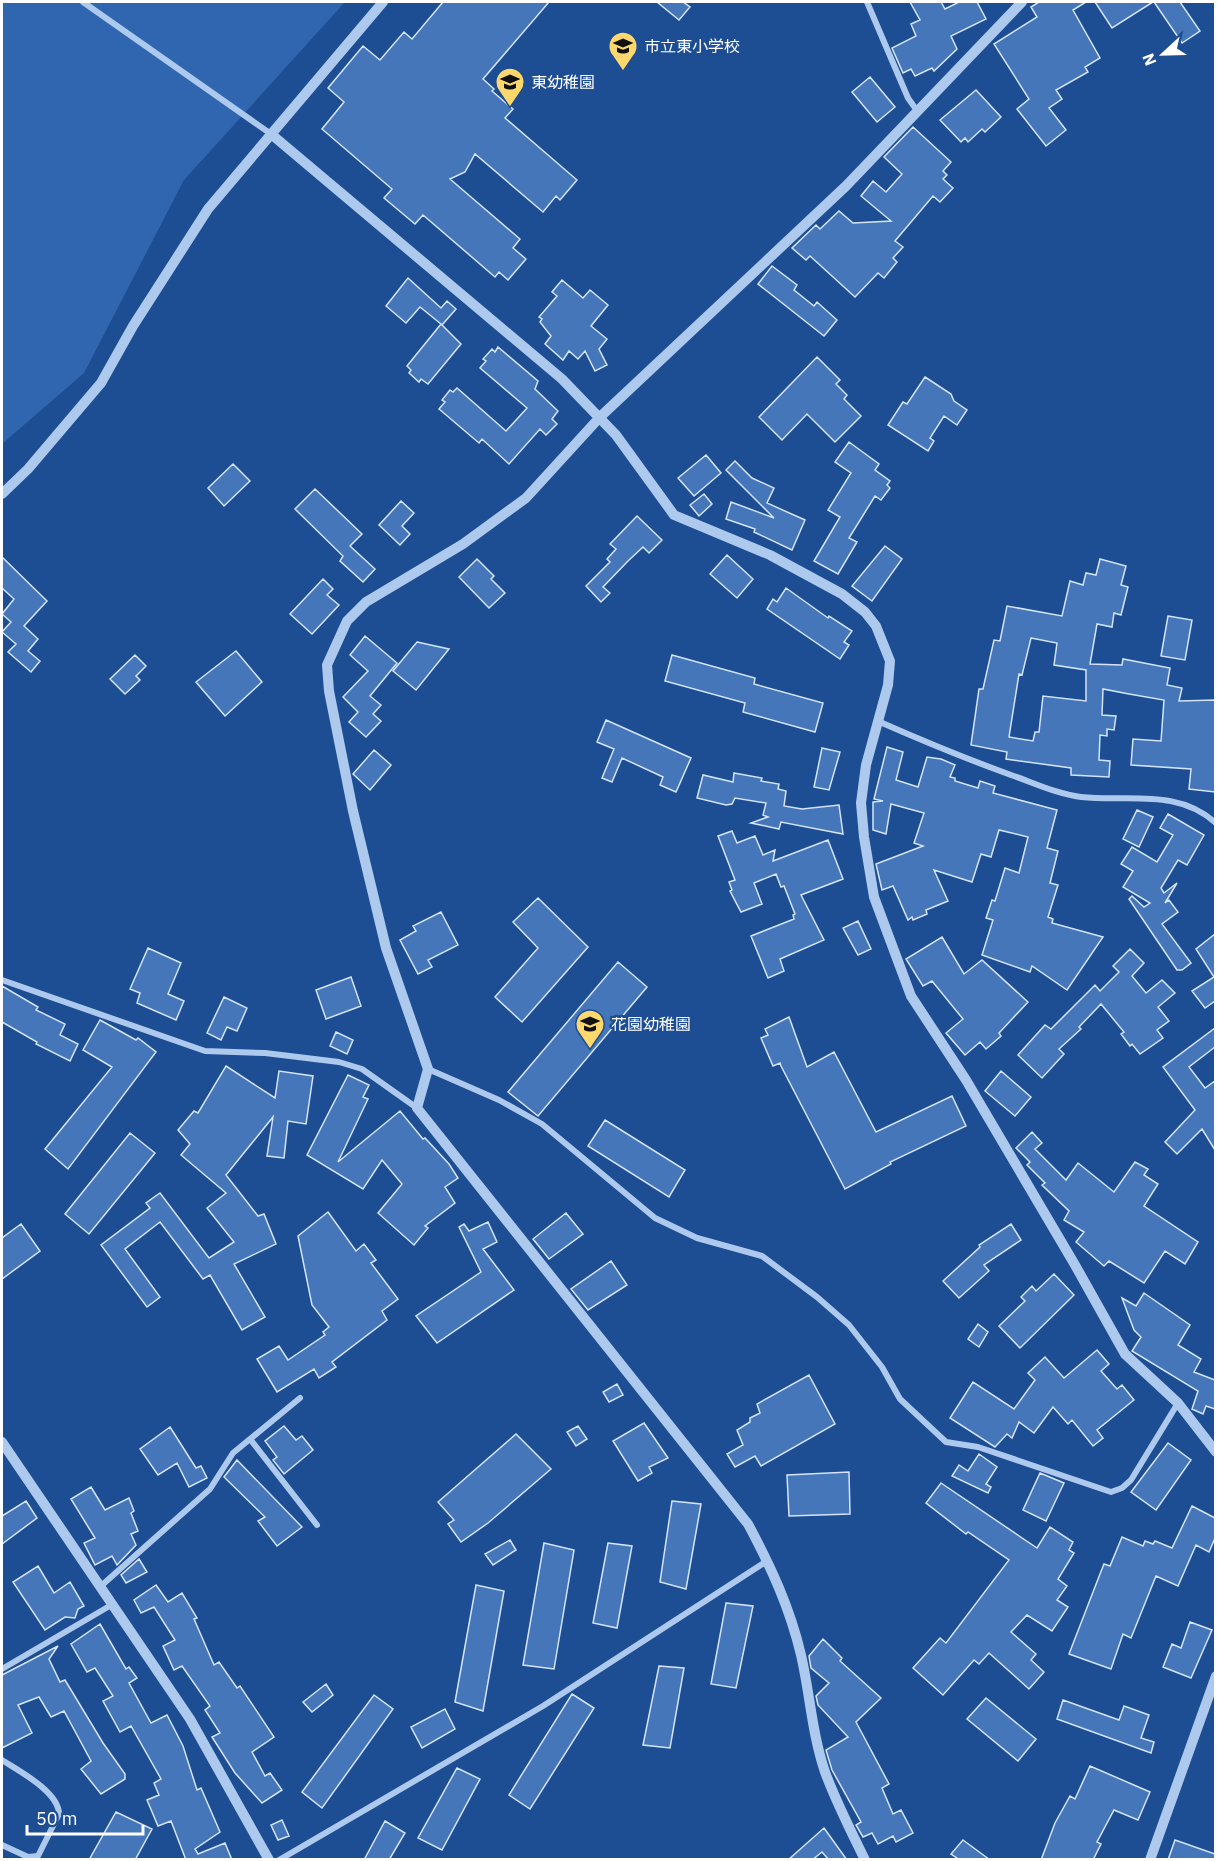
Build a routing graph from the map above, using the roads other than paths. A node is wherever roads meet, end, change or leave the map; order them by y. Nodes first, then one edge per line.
1 (82, 2) edge
2 (383, 2) edge
3 (867, 2) edge
4 (1022, 2) edge
5 (918, 113) junction
6 (271, 134) junction
7 (600, 417) junction
8 (2, 494) edge
9 (880, 722) junction
10 (1215, 823) edge
11 (2, 980) edge
12 (428, 1069) junction
13 (417, 1108) junction
14 (300, 1398) dead end
15 (1178, 1403) junction
16 (250, 1439) junction
17 (2, 1442) edge
18 (1215, 1452) edge
19 (317, 1525) dead end
20 (768, 1561) junction
21 (101, 1586) junction
22 (114, 1604) junction
23 (2, 1669) edge
24 (1215, 1676) edge
25 (2, 1760) edge
26 (2, 1845) edge
27 (269, 1860) edge
28 (279, 1860) edge
29 (865, 1860) edge
30 (1150, 1860) edge

1 - 6 street
2 - 6 street
3 - 5 street
4 - 5 street
5 - 7 street
6 - 7 street
6 - 8 street
7 - 9 street
7 - 12 street
9 - 10 street
9 - 15 street
11 - 13 street
12 - 13 street
12 - 15 street
13 - 20 street
14 - 16 street
15 - 18 street
16 - 19 street
16 - 21 street
17 - 21 street
20 - 28 street
20 - 29 street
21 - 22 street
22 - 23 street
22 - 27 street
24 - 30 street
25 - 26 street

